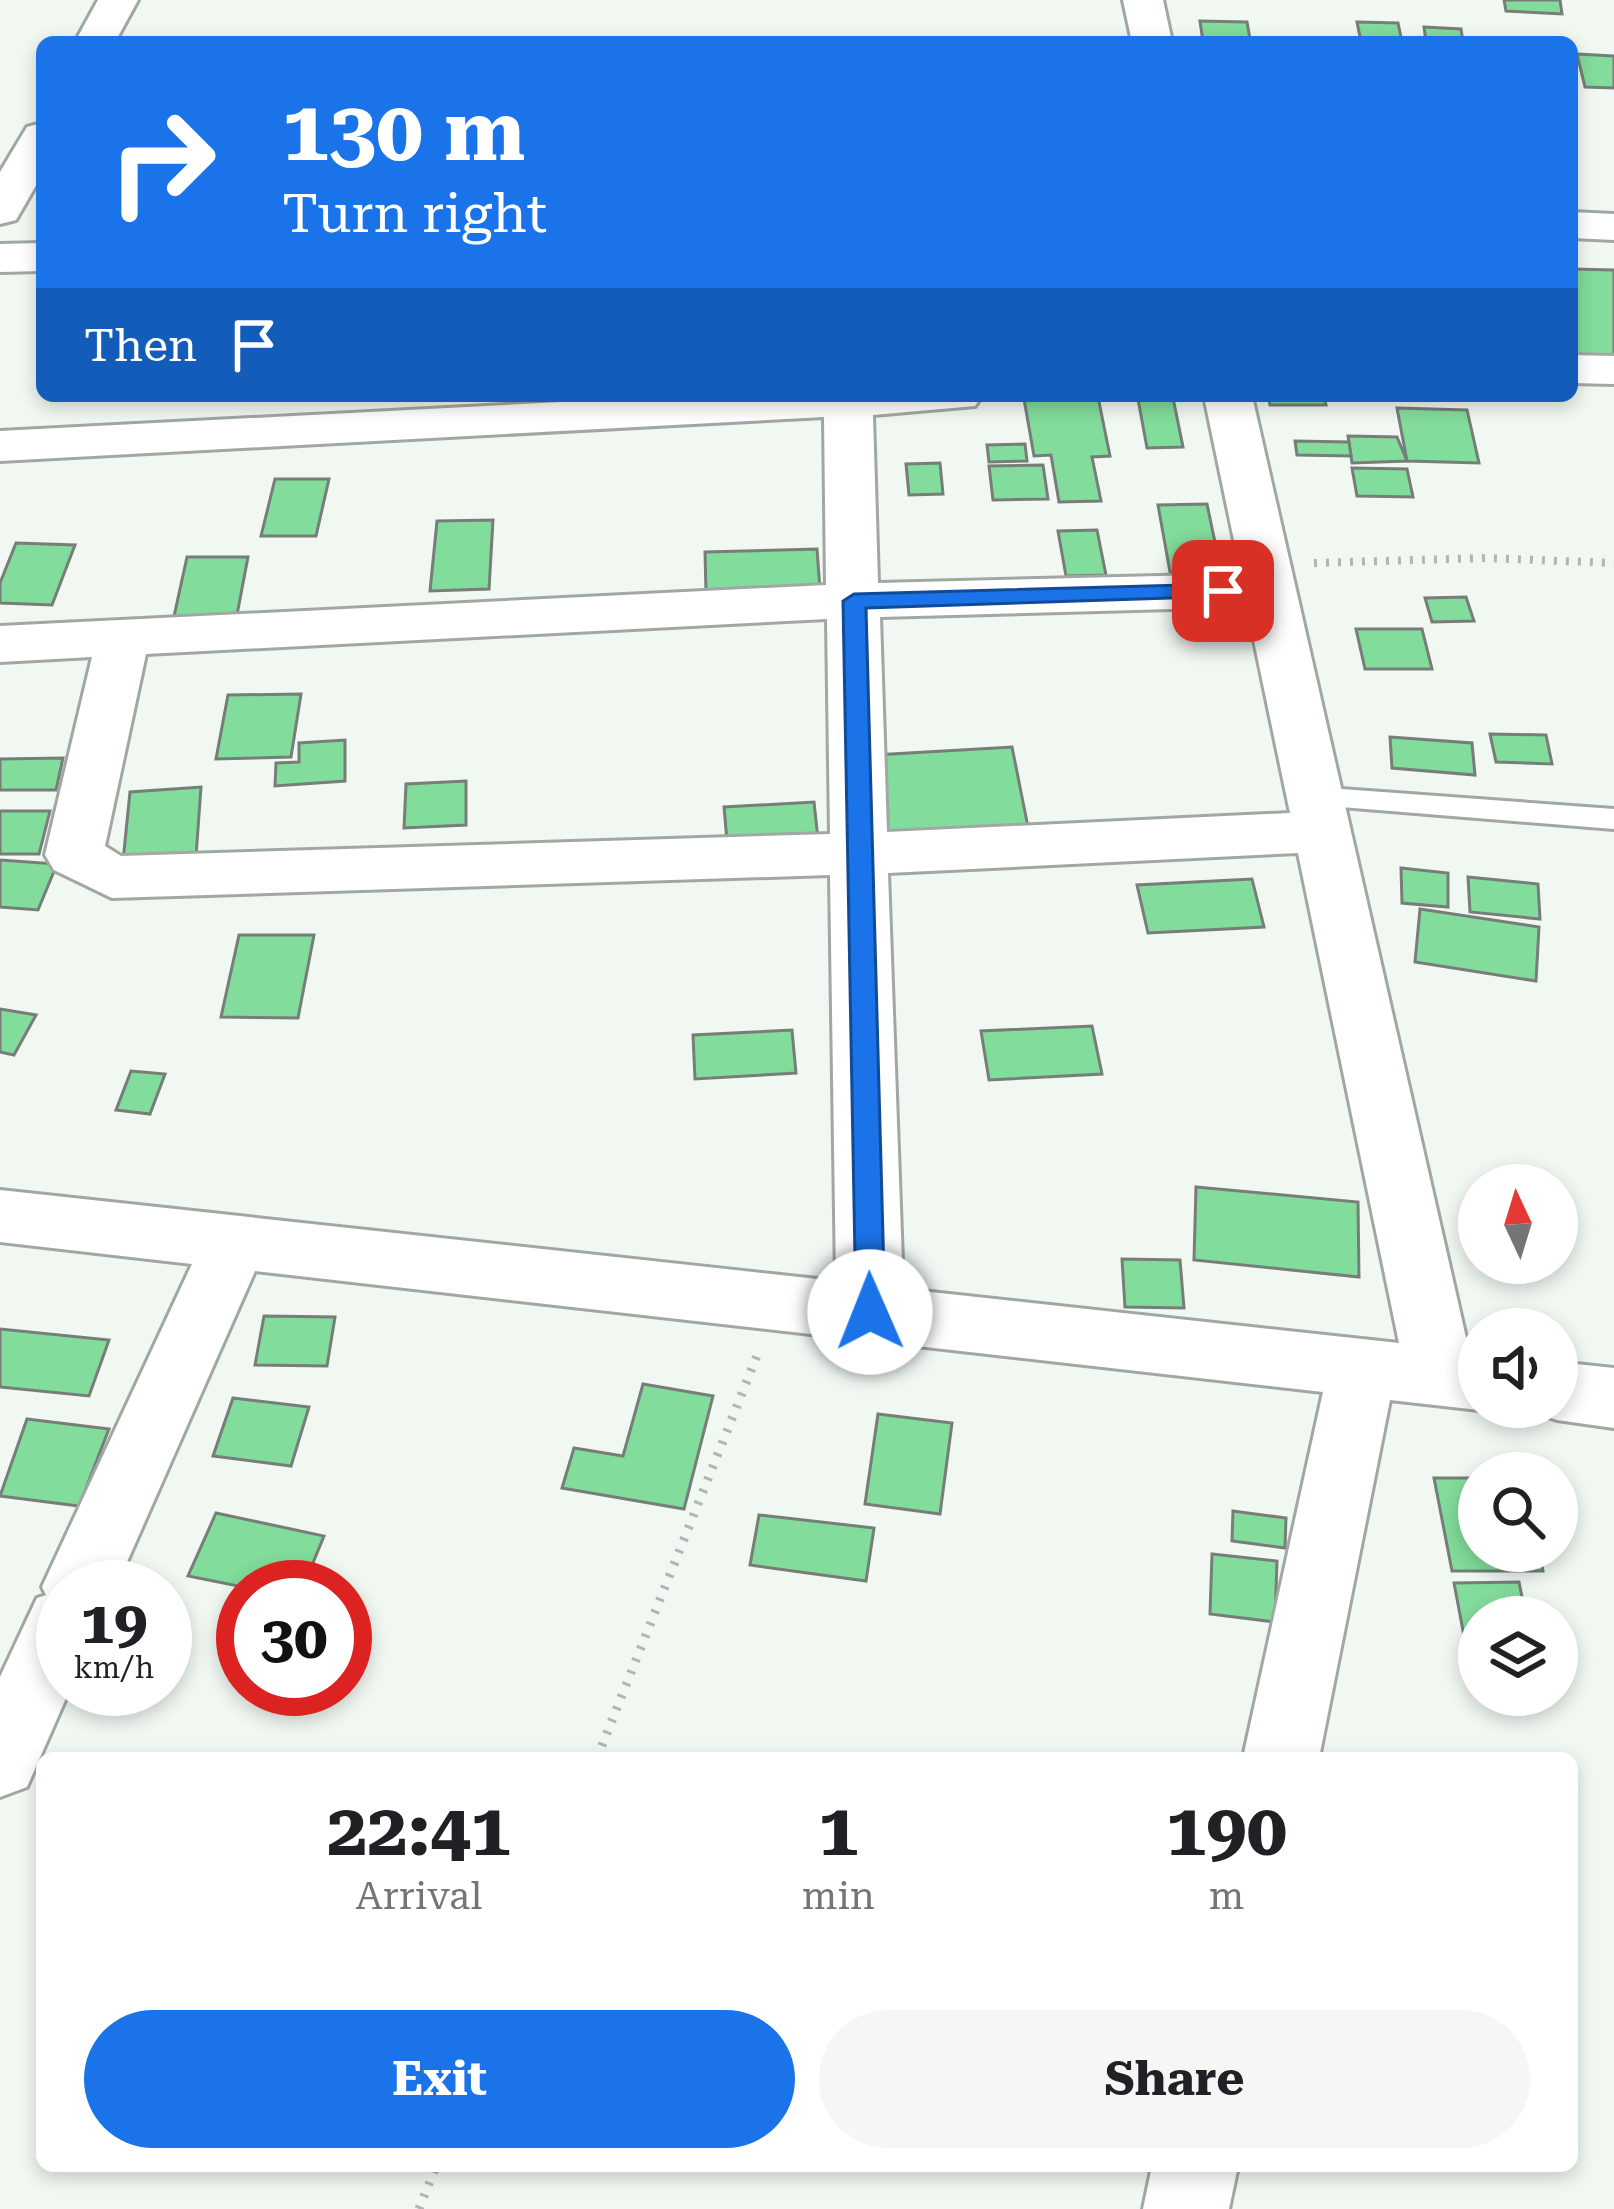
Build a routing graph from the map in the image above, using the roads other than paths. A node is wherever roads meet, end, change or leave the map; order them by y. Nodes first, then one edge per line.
1 (118, 0) edge
2 (1143, 0) edge
3 (98, 36) edge
4 (1151, 36) edge
5 (36, 147) edge
6 (0, 211) edge
7 (1578, 225) edge
8 (1614, 226) edge
9 (36, 257) edge
10 (0, 258) edge
11 (1578, 369) edge
12 (1614, 370) edge
13 (848, 402) joint
14 (1229, 402) edge
15 (0, 446) edge
16 (1267, 577) junction
17 (854, 601) junction
18 (123, 637) junction
19 (0, 644) edge
20 (1318, 814) junction
21 (1614, 819) edge
22 (859, 854) junction
23 (0, 1216) edge
24 (235, 1242) junction
25 (870, 1312) junction
26 (1364, 1366) junction
27 (1458, 1370) edge
28 (1458, 1378) edge
29 (1578, 1394) edge
30 (1614, 1398) edge
31 (91, 1560) edge
32 (36, 1682) edge
33 (1282, 1752) edge
34 (0, 1761) edge
35 (1194, 2172) edge
36 (1186, 2209) edge

1 - 3 street
2 - 4 street
5 - 6 street
7 - 8 street
9 - 10 street
11 - 12 street
13 - 15 street
13 - 17 street
14 - 16 street
16 - 17 street
16 - 20 street
17 - 18 street
17 - 22 street
18 - 19 street
18 - 22 street
20 - 21 lane
20 - 22 street
20 - 27 street
22 - 25 street
23 - 24 street
24 - 25 street
24 - 31 street
25 - 26 street
26 - 28 street
26 - 33 street
29 - 30 street
32 - 34 street
35 - 36 street

